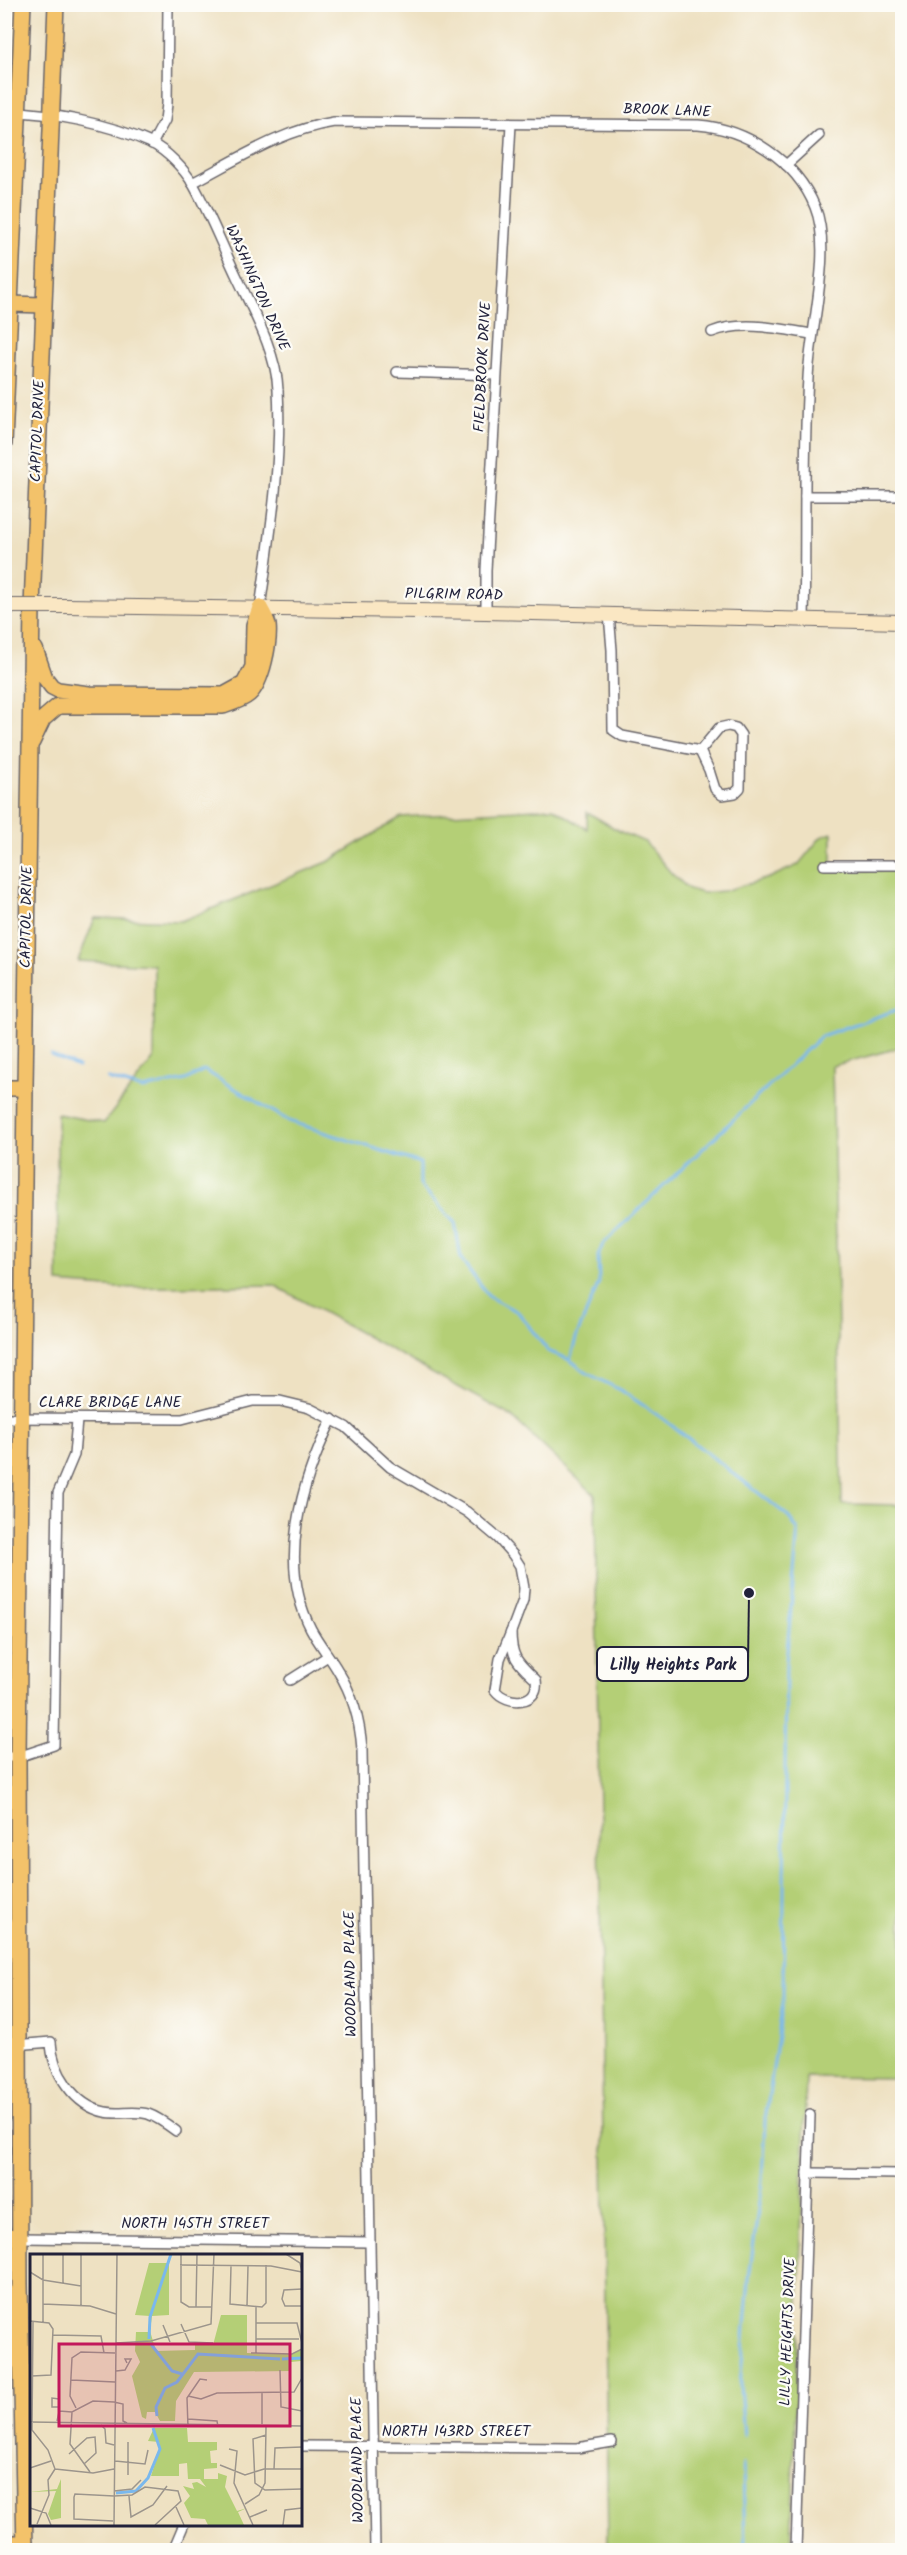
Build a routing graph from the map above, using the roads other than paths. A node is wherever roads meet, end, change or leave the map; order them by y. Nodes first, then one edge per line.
1 (22, 4) edge
2 (56, 4) edge
3 (168, 4) edge
4 (12, 111) edge
5 (52, 117) junction
6 (511, 124) junction
7 (819, 135) dead end
8 (152, 144) junction
9 (786, 165) junction
10 (192, 183) junction
11 (11, 303) junction
12 (43, 305) junction
13 (712, 332) dead end
14 (812, 334) junction
15 (397, 372) dead end
16 (496, 375) junction
17 (4, 444) edge
18 (805, 496) junction
19 (903, 496) edge
20 (4, 606) edge
21 (260, 608) junction
22 (486, 612) junction
23 (609, 614) junction
24 (804, 619) junction
25 (903, 622) edge
26 (31, 637) junction
27 (29, 750) junction
28 (700, 751) junction
29 (824, 865) dead end
30 (903, 865) edge
31 (4, 1088) edge
32 (24, 1088) junction
33 (4, 1418) edge
34 (21, 1418) junction
35 (332, 1419) junction
36 (77, 1420) junction
37 (511, 1632) junction
38 (328, 1656) junction
39 (290, 1680) dead end
40 (11, 1757) edge
41 (21, 2045) junction
42 (4, 2046) edge
43 (810, 2115) dead end
44 (176, 2131) dead end
45 (808, 2173) junction
46 (903, 2174) edge
47 (4, 2233) edge
48 (20, 2238) junction
49 (369, 2242) junction
50 (4, 2288) edge
51 (22, 2382) junction
52 (612, 2442) dead end
53 (302, 2446) edge
54 (372, 2447) junction
55 (183, 2525) edge
56 (4, 2543) edge
57 (25, 2547) edge
58 (173, 2550) edge
59 (375, 2550) edge
60 (796, 2550) edge

1 - 4 main road
2 - 5 main road, CAPITOL DRIVE
3 - 8 street
4 - 5 street
4 - 11 main road
5 - 8 street
5 - 12 main road, CAPITOL DRIVE
6 - 9 street, BROOK LANE
6 - 10 street, BROOK LANE
6 - 16 street, FIELDBROOK DRIVE
7 - 9 street
8 - 10 street, WASHINGTON DRIVE
9 - 14 street, BROOK LANE
10 - 21 street, WASHINGTON DRIVE
11 - 12 main road
11 - 17 main road
12 - 26 main road, CAPITOL DRIVE
13 - 14 street
14 - 18 street, BROOK LANE
15 - 16 street
16 - 22 street, FIELDBROOK DRIVE
18 - 19 street
18 - 24 street, BROOK LANE
20 - 21 main road, PILGRIM ROAD, bridge
21 - 22 main road, PILGRIM ROAD
21 - 26 main road
21 - 27 main road
22 - 23 main road, PILGRIM ROAD
23 - 24 main road, PILGRIM ROAD
23 - 28 street
24 - 25 main road, PILGRIM ROAD
26 - 27 main road, CAPITOL DRIVE
27 - 32 main road, CAPITOL DRIVE
28 - 28 street
29 - 30 street
31 - 32 main road
32 - 34 main road, CAPITOL DRIVE
33 - 34 street, CLARE BRIDGE LANE
34 - 36 street, CLARE BRIDGE LANE
34 - 40 main road, CAPITOL DRIVE
35 - 36 street, CLARE BRIDGE LANE
35 - 37 street, CLARE BRIDGE LANE
35 - 38 street, WOODLAND PLACE
36 - 40 street
37 - 37 street, CLARE BRIDGE LANE
38 - 39 street
38 - 49 street, WOODLAND PLACE
40 - 41 main road, CAPITOL DRIVE
41 - 42 street
41 - 44 street
41 - 48 main road, CAPITOL DRIVE
43 - 45 street, LILLY HEIGHTS DRIVE
45 - 46 street
45 - 60 street, LILLY HEIGHTS DRIVE
47 - 48 main road
48 - 49 street, NORTH 145TH STREET
48 - 51 main road, CAPITOL DRIVE
49 - 54 street, WOODLAND PLACE
50 - 51 main road
51 - 57 main road, CAPITOL DRIVE
52 - 54 street, NORTH 143RD STREET
53 - 54 street, NORTH 143RD STREET
54 - 59 street, WOODLAND PLACE
55 - 58 street
56 - 57 main road

